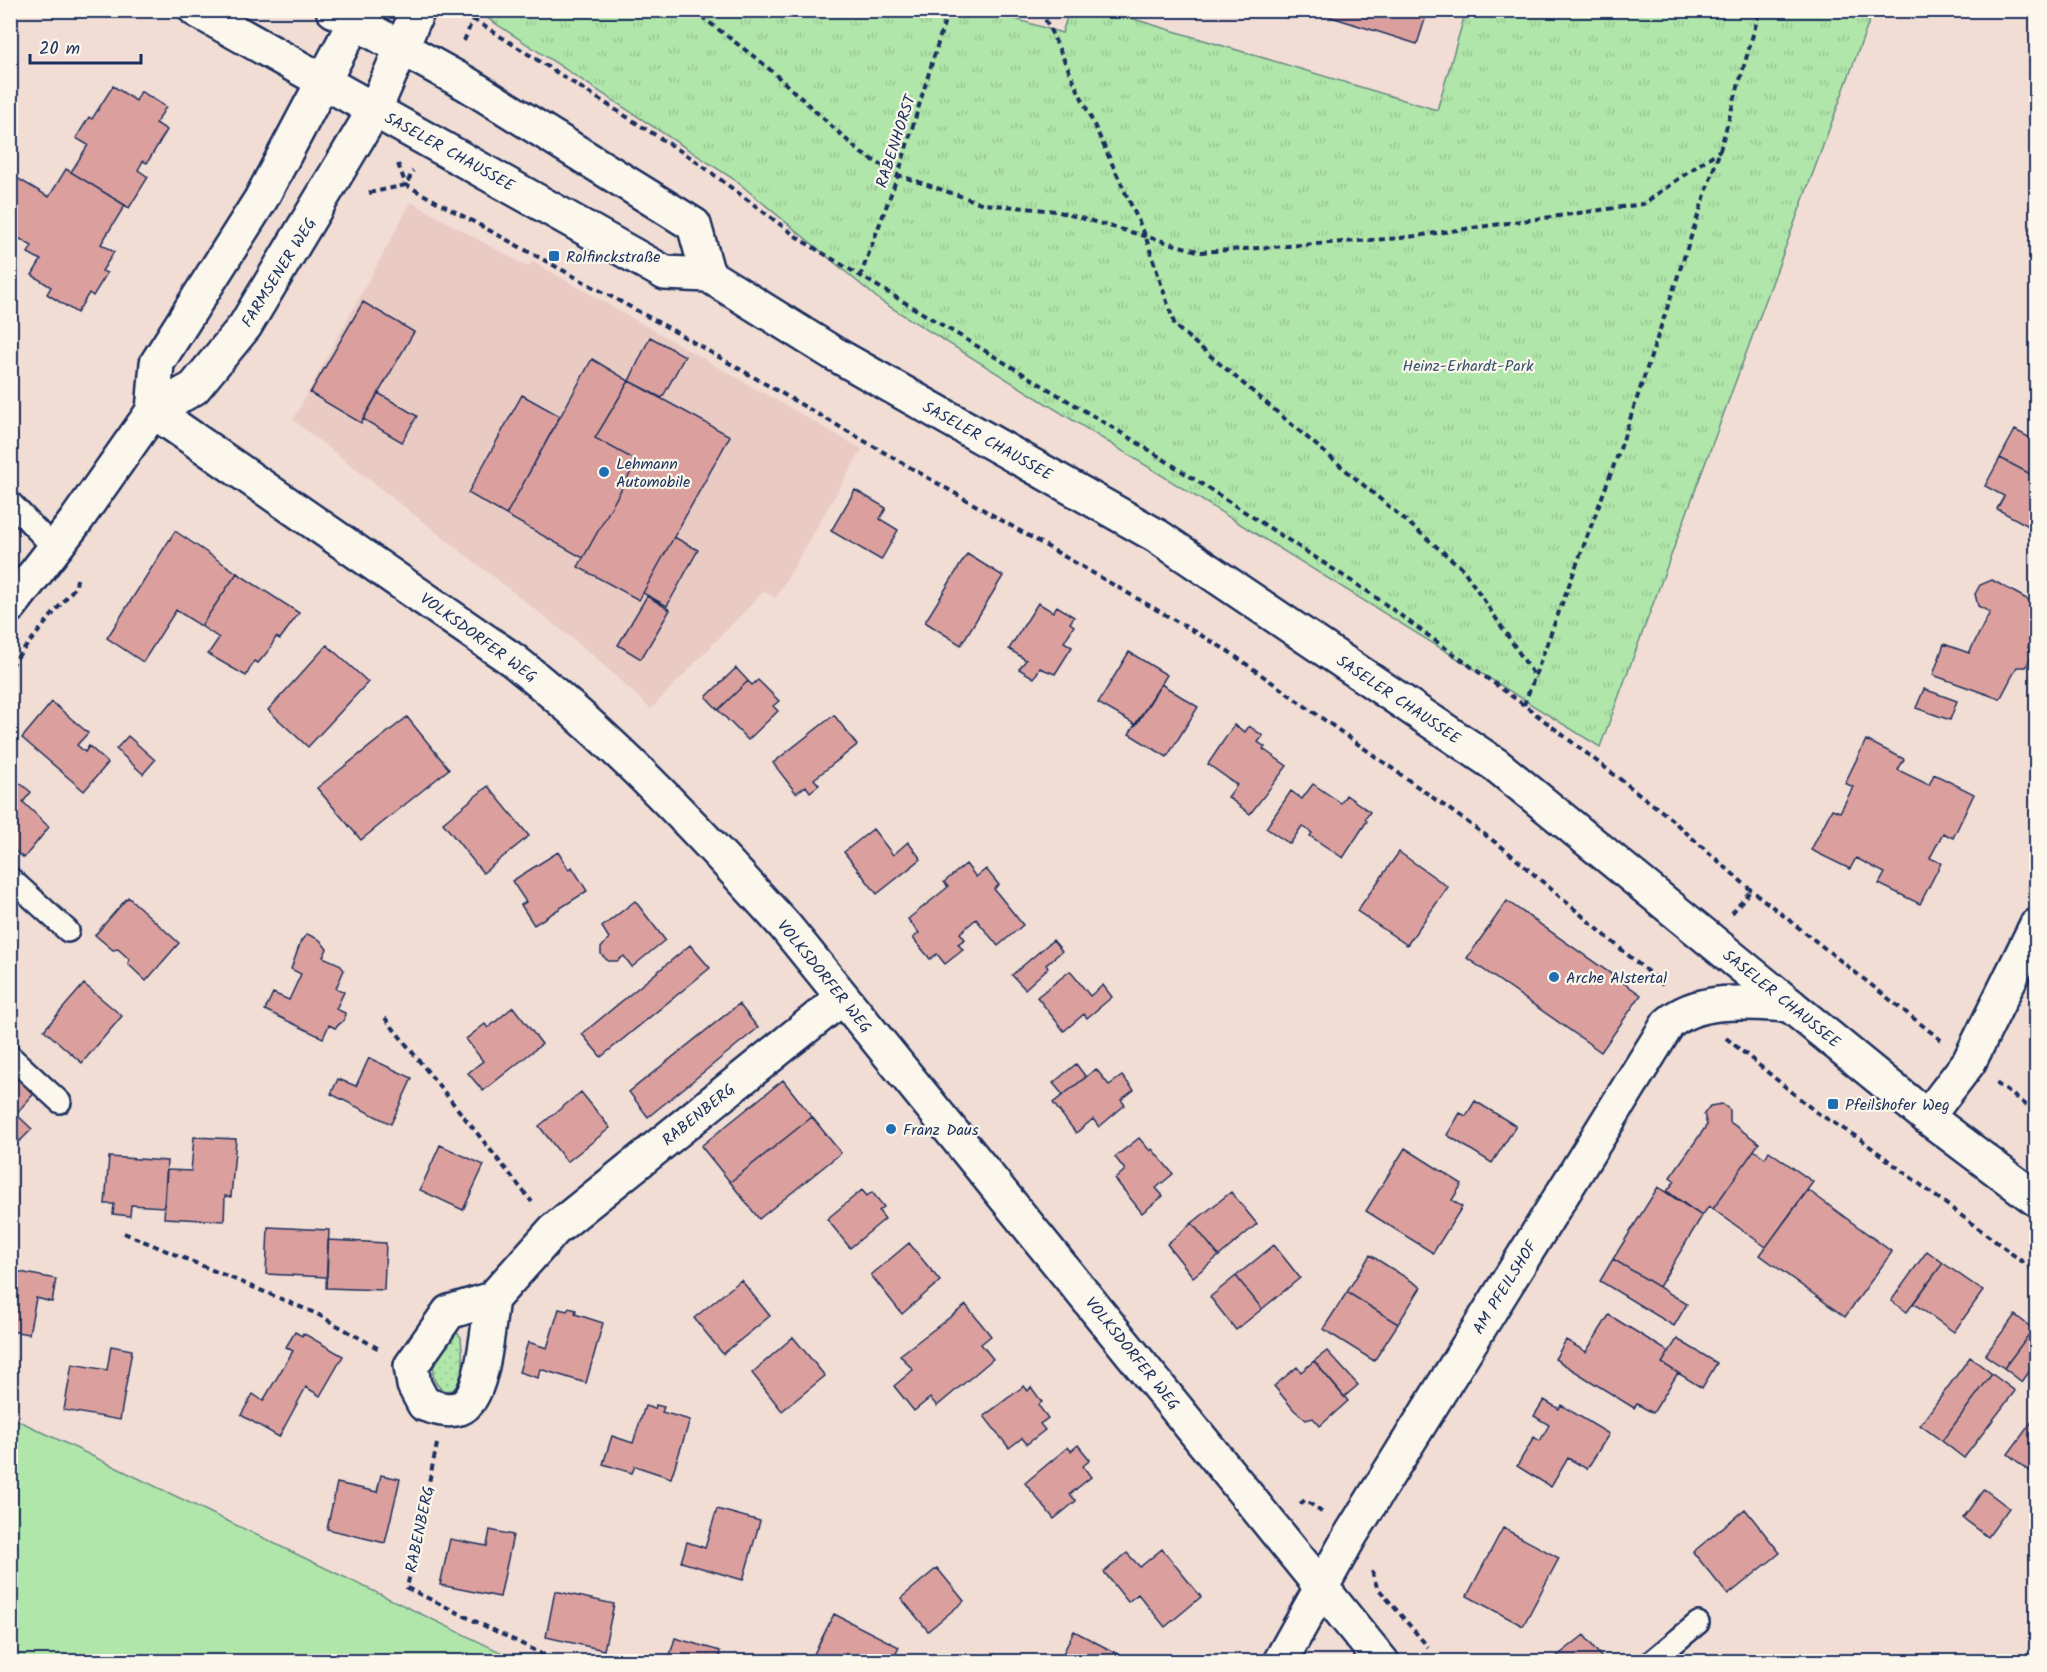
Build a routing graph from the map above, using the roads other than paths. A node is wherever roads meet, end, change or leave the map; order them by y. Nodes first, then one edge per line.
1 (196, 10) edge
2 (418, 10) edge
3 (350, 14) edge
4 (403, 48) junction
5 (324, 81) junction
6 (375, 109) junction
7 (708, 275) junction
8 (153, 411) junction
9 (10, 502) edge
10 (55, 549) junction
11 (10, 606) edge
12 (10, 878) edge
13 (2037, 926) edge
14 (68, 931) dead end
15 (842, 998) junction
16 (1790, 1005) junction
17 (10, 1056) edge
18 (60, 1102) dead end
19 (1927, 1117) junction
20 (2037, 1199) edge
21 (492, 1299) junction
22 (1321, 1586) junction
23 (1698, 1623) dead end
24 (1280, 1662) edge
25 (1382, 1662) edge
26 (1651, 1662) edge

1 - 5 main road, SASELER CHAUSSEE
2 - 4 main road
3 - 4 main road
3 - 5 main road
4 - 6 main road, FARMSENER WEG
4 - 7 main road
5 - 6 main road, SASELER CHAUSSEE
5 - 8 main road
6 - 7 main road, SASELER CHAUSSEE
6 - 8 main road, FARMSENER WEG
7 - 16 main road, SASELER CHAUSSEE
8 - 10 main road, FARMSENER WEG
8 - 15 main road, VOLKSDORFER WEG
9 - 10 lane
10 - 11 main road, FARMSENER WEG
12 - 14 lane
13 - 19 main road
15 - 21 main road, RABENBERG
15 - 22 main road, VOLKSDORFER WEG
16 - 19 main road, SASELER CHAUSSEE
16 - 22 main road, AM PFEILSHOF
17 - 18 lane
19 - 20 main road, SASELER CHAUSSEE
21 - 21 main road
22 - 24 main road, AM PFEILSHOF
22 - 25 main road, VOLKSDORFER WEG
23 - 26 lane

